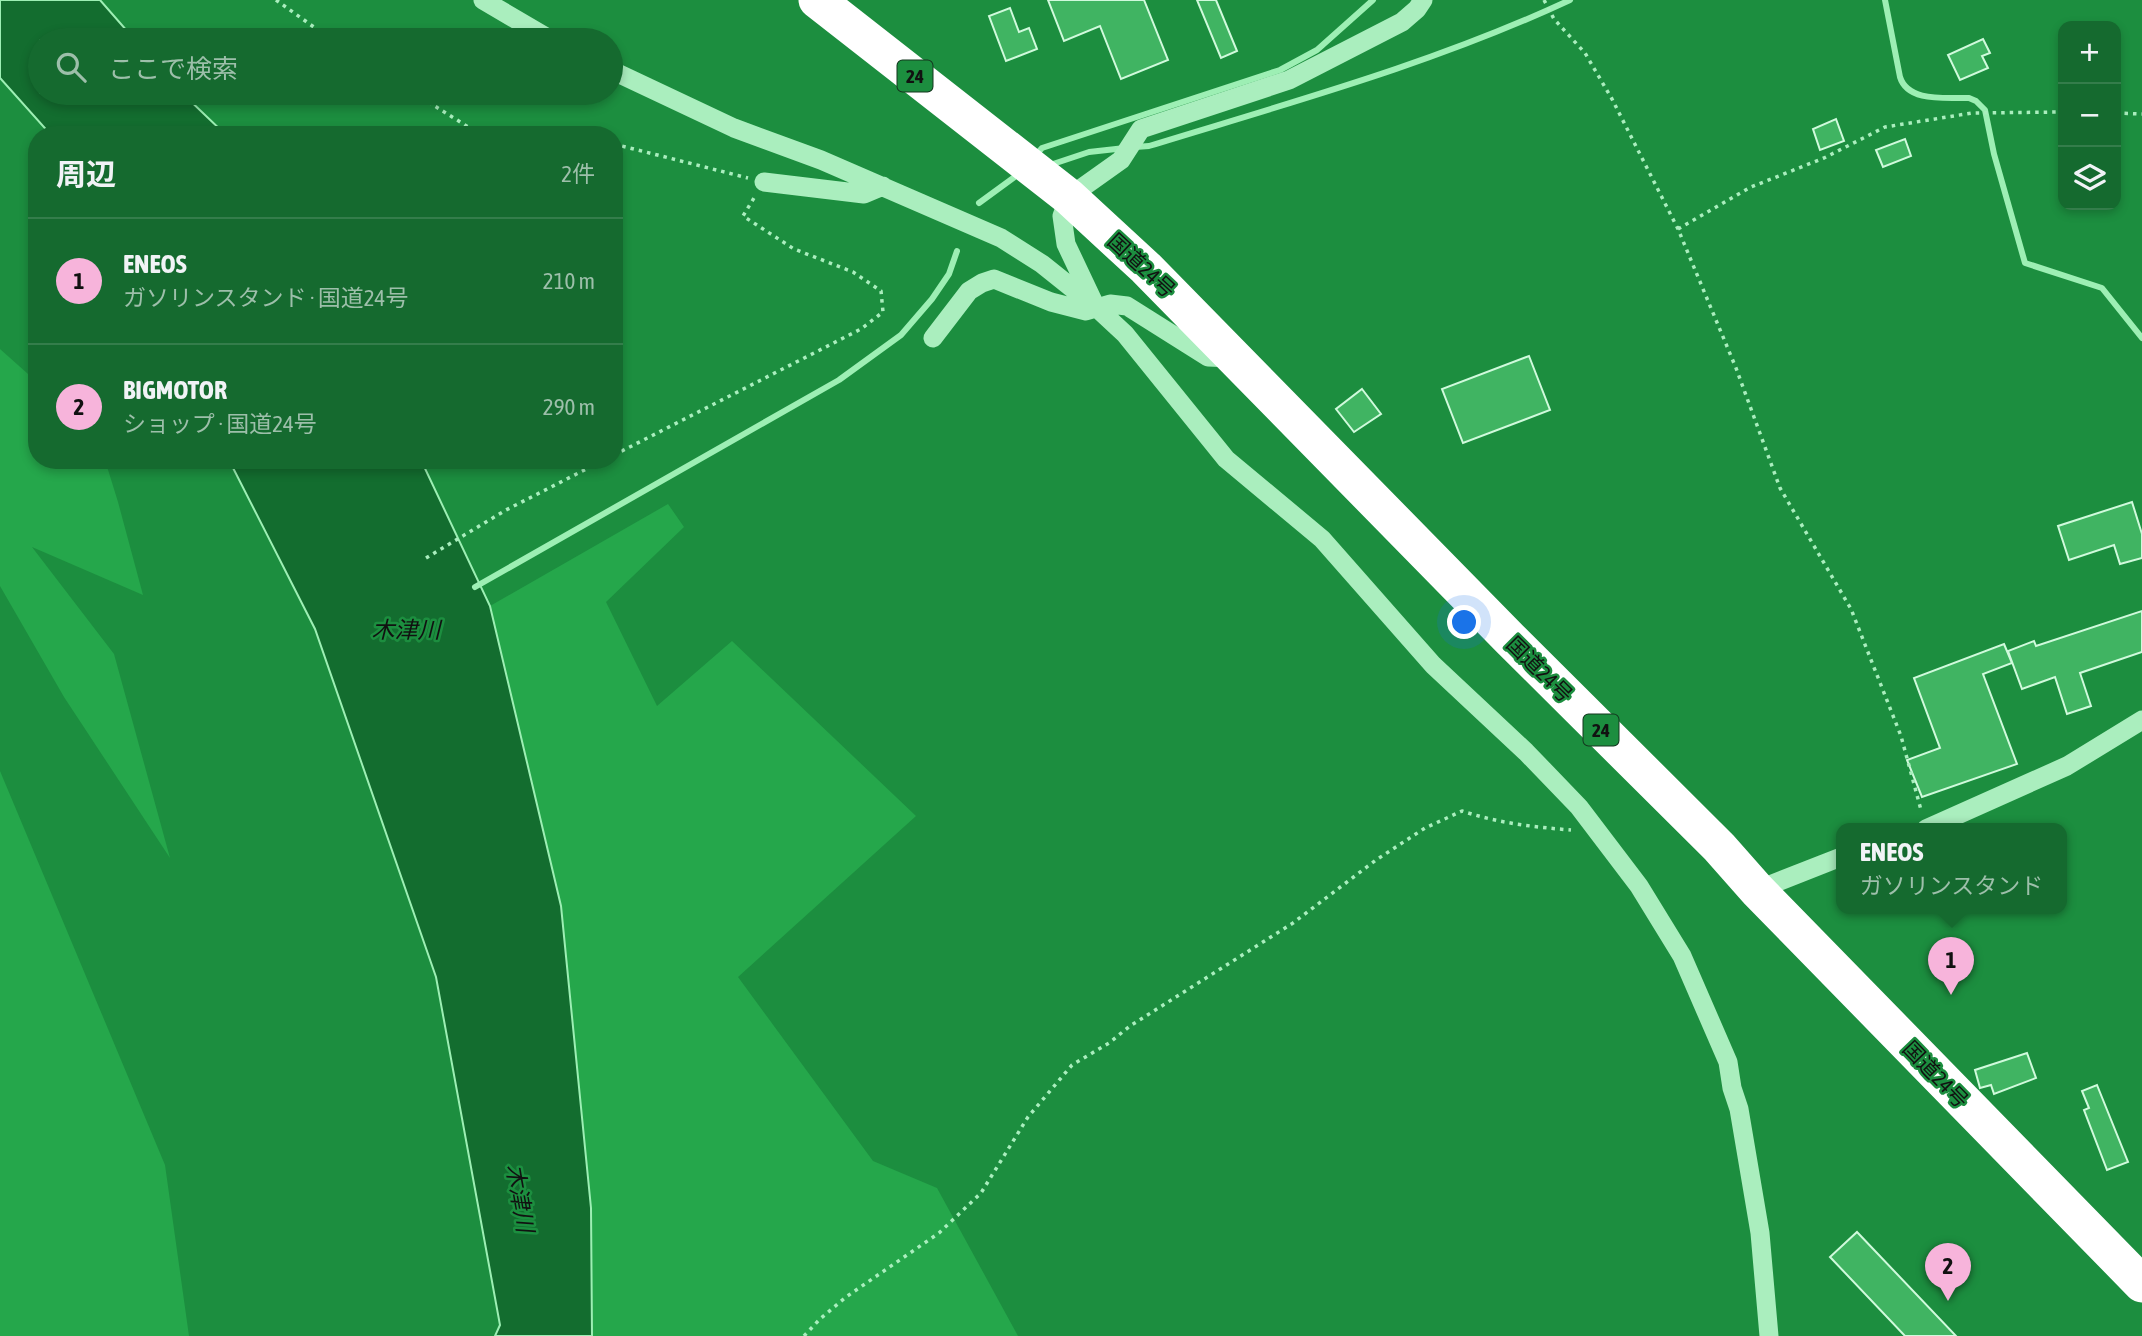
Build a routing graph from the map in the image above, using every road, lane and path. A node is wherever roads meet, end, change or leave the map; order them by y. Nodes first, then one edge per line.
1 (276, 0) edge
2 (483, 0) edge
3 (817, 0) edge
4 (1423, 0) edge
5 (1544, 0) edge
6 (315, 28) edge
7 (531, 28) edge
8 (623, 76) edge
9 (433, 105) edge
10 (2058, 112) edge
11 (2121, 113) edge
12 (2142, 114) edge
13 (467, 126) edge
14 (623, 146) edge
15 (764, 182) junction
16 (883, 186) junction
17 (1060, 191) junction
18 (1678, 229) junction
19 (1097, 308) junction
20 (933, 338) dead end
21 (1237, 358) junction
22 (623, 450) edge
23 (586, 469) edge
24 (426, 558) dead end
25 (2142, 720) edge
26 (1924, 822) edge
27 (1597, 831) junction
28 (1836, 859) edge
29 (1757, 890) junction
30 (2142, 1284) edge
31 (804, 1336) edge
32 (1769, 1336) edge

1 - 6 path
2 - 7 street
3 - 17 highway, 国道24号 / 24
4 - 17 street
5 - 18 path
8 - 16 street
9 - 13 path
10 - 18 path
11 - 12 path
14 - 15 path
15 - 16 street
15 - 22 path
16 - 19 street
17 - 19 street
17 - 21 highway, 国道24号 / 24
18 - 26 path
19 - 20 street
19 - 21 street
19 - 27 street
21 - 29 highway, 国道24号 / 24
23 - 24 path
25 - 26 street
27 - 31 path
27 - 32 street
28 - 29 street
29 - 30 highway, 国道24号 / 24

